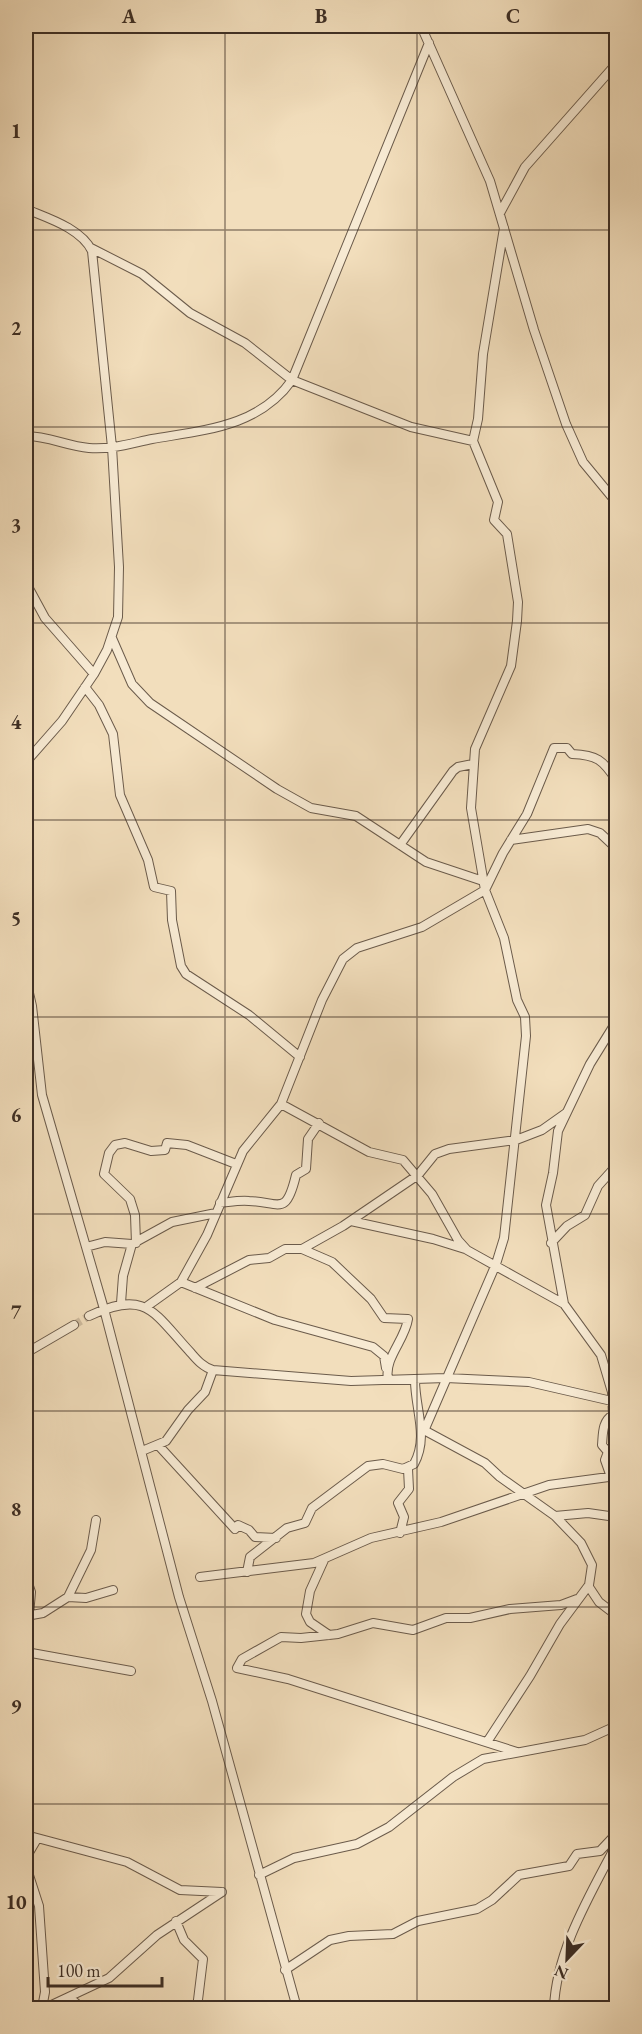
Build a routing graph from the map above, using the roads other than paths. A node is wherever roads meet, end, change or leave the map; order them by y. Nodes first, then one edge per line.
1 (421, 26) edge
2 (429, 43) junction
3 (616, 64) edge
4 (26, 209) edge
5 (500, 213) junction
6 (504, 228) junction
7 (91, 248) junction
8 (292, 380) junction
9 (26, 436) edge
10 (473, 441) junction
11 (112, 447) junction
12 (616, 502) edge
13 (26, 583) edge
14 (112, 638) junction
15 (94, 674) junction
16 (85, 687) junction
17 (26, 762) edge
18 (473, 764) junction
19 (616, 780) edge
20 (511, 840) junction
21 (400, 845) junction
22 (616, 848) edge
23 (484, 885) junction
24 (26, 980) edge
25 (616, 1022) edge
26 (300, 1057) junction
27 (281, 1104) junction
28 (566, 1112) junction
29 (319, 1123) junction
30 (516, 1140) junction
31 (236, 1164) junction
32 (616, 1166) edge
33 (418, 1175) junction
34 (220, 1203) junction
35 (216, 1213) junction
36 (351, 1221) junction
37 (551, 1243) junction
38 (134, 1244) junction
39 (86, 1247) junction
40 (302, 1249) junction
41 (467, 1250) junction
42 (496, 1264) junction
43 (181, 1282) junction
44 (195, 1287) junction
45 (121, 1303) junction
46 (564, 1304) junction
47 (146, 1307) junction
48 (104, 1309) junction
49 (89, 1316) tunnel mouth
50 (74, 1325) tunnel mouth
51 (26, 1353) edge
52 (616, 1359) edge
53 (213, 1370) junction
54 (386, 1370) junction
55 (608, 1376) junction
56 (446, 1378) junction
57 (388, 1379) junction
58 (415, 1380) junction
59 (614, 1396) edge
60 (422, 1430) junction
61 (159, 1446) junction
62 (142, 1451) junction
63 (408, 1469) junction
64 (614, 1477) edge
65 (525, 1493) junction
66 (555, 1516) junction
67 (616, 1517) edge
68 (96, 1520) dead end
69 (400, 1533) junction
70 (276, 1538) junction
71 (324, 1560) junction
72 (247, 1572) junction
73 (26, 1577) edge
74 (200, 1577) dead end
75 (589, 1587) dead end
76 (113, 1590) dead end
77 (68, 1597) junction
78 (577, 1599) junction
79 (27, 1615) edge
80 (616, 1616) edge
81 (328, 1635) junction
82 (26, 1652) edge
83 (131, 1671) dead end
84 (616, 1726) edge
85 (486, 1742) junction
86 (517, 1752) junction
87 (616, 1834) edge
88 (26, 1835) edge
89 (37, 1839) junction
90 (616, 1845) edge
91 (259, 1875) junction
92 (176, 1921) junction
93 (285, 1970) junction
94 (70, 1998) junction
95 (43, 2008) edge
96 (82, 2008) edge
97 (197, 2008) edge
98 (297, 2008) edge
99 (554, 2008) edge

1 - 2 street
2 - 5 street
2 - 8 street
3 - 5 street
4 - 7 street
5 - 6 street
6 - 10 street
6 - 12 street
7 - 8 street
7 - 11 street
8 - 10 street
8 - 11 street
9 - 11 street
10 - 18 street
11 - 14 street
13 - 15 street
14 - 15 street
14 - 21 street
15 - 16 street
16 - 17 street
16 - 26 street
18 - 21 street
18 - 23 street
19 - 20 street
20 - 22 street
20 - 23 street
21 - 23 street
23 - 26 street
23 - 30 street
24 - 39 street
25 - 28 street
26 - 27 street
27 - 29 street
27 - 31 street
28 - 30 street
28 - 37 street
29 - 33 street
29 - 34 street
30 - 33 street
30 - 42 street
31 - 34 street
31 - 38 street
32 - 37 street
33 - 36 street
33 - 41 street
34 - 35 street
35 - 38 street
35 - 43 street
36 - 40 street
36 - 41 street
37 - 46 street
38 - 39 street
38 - 45 street
39 - 48 street
40 - 44 street
40 - 54 street
41 - 42 street
42 - 46 street
42 - 56 street
43 - 44 street
43 - 47 street
44 - 54 street
45 - 47 street
45 - 48 street
46 - 55 street
47 - 53 street
48 - 49 street
48 - 62 street
50 - 51 street
52 - 55 street
53 - 57 street
53 - 61 street
54 - 57 street
55 - 59 street
56 - 58 street
56 - 59 street
56 - 60 street
57 - 58 street
58 - 60 street
59 - 64 street
60 - 63 street
60 - 65 street
61 - 62 street
61 - 70 street
62 - 91 street
63 - 69 street
63 - 70 street
64 - 65 street
65 - 66 street
65 - 69 street
66 - 67 street
66 - 78 street
68 - 77 street
69 - 71 street
70 - 72 street
71 - 72 street
71 - 81 street
72 - 74 street
73 - 79 street
75 - 80 street
76 - 77 street
77 - 79 street
78 - 81 street
78 - 85 street
81 - 85 street
82 - 83 street
84 - 86 street
85 - 86 street
86 - 91 street
87 - 93 street
88 - 89 street
89 - 92 street
89 - 95 street
90 - 99 street
91 - 93 street
92 - 94 street
92 - 97 street
93 - 98 street
94 - 95 street
94 - 96 street

